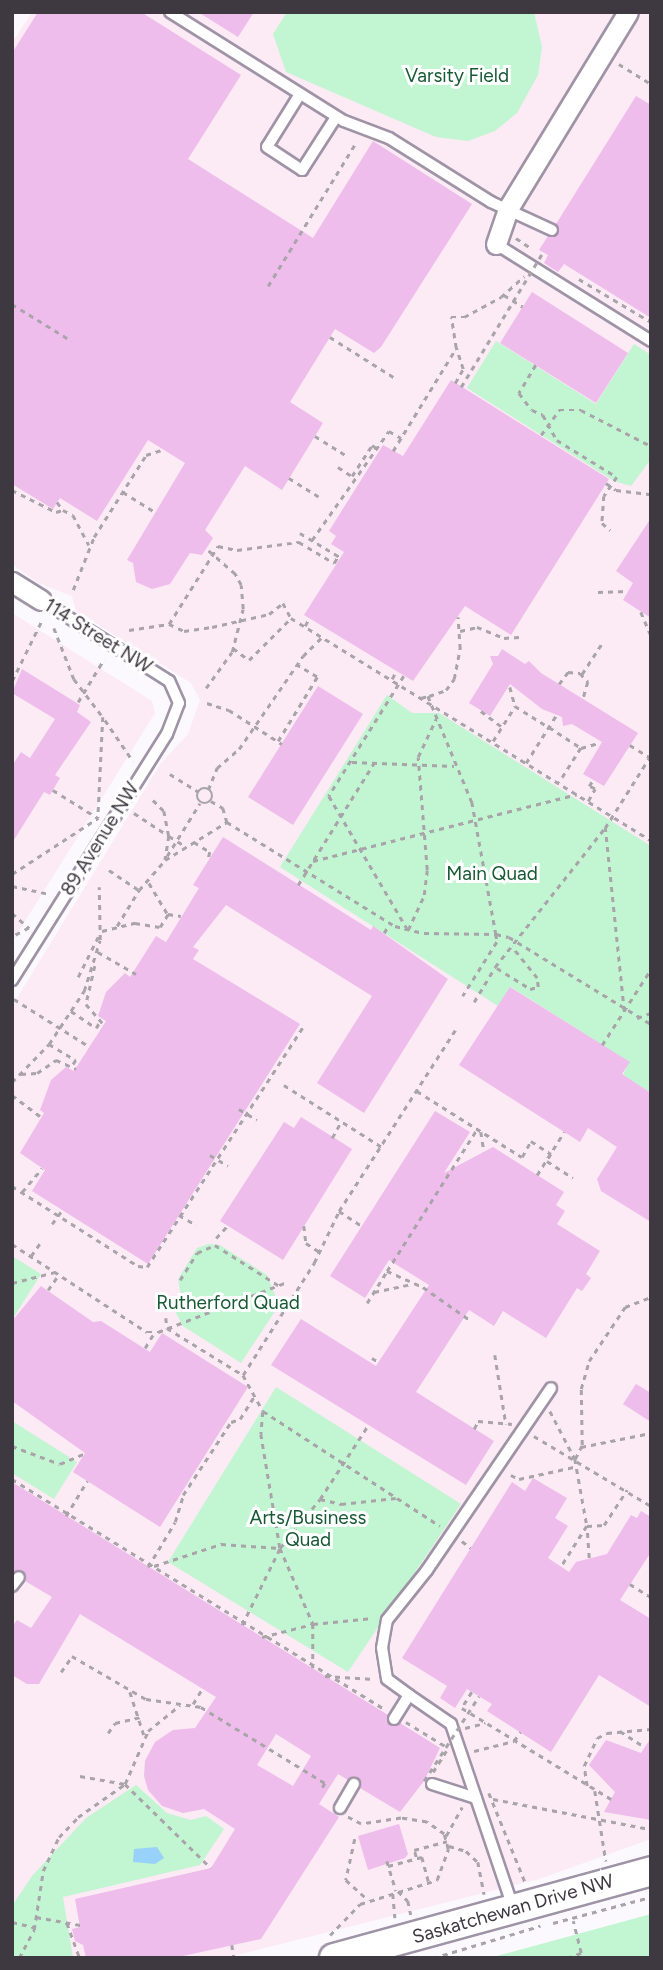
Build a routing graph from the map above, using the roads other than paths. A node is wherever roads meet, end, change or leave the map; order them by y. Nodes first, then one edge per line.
1 (170, 12) edge
2 (628, 12) edge
3 (300, 94) junction
4 (336, 117) junction
5 (509, 207) junction
6 (551, 230) dead end
7 (496, 244) joint
8 (651, 341) edge
9 (12, 582) edge
10 (41, 600) joint
11 (177, 696) joint
12 (12, 980) edge
13 (551, 1388) dead end
14 (408, 1695) junction
15 (395, 1717) road end
16 (428, 1782) road end
17 (354, 1784) dead end
18 (476, 1798) junction
19 (340, 1808) road end
20 (651, 1871) edge
21 (514, 1911) junction
22 (331, 1949) edge

1 - 3 lane
2 - 5 street
3 - 4 lane
3 - 4 lane
4 - 5 lane
5 - 6 lane
5 - 7 street
7 - 8 lane
9 - 10 street, 114 Street NW
10 - 11 lane, 114 Street NW
11 - 12 lane, 89 Avenue NW
13 - 14 lane
14 - 15 lane
14 - 18 lane
16 - 18 lane
17 - 19 lane
18 - 21 lane
20 - 21 street, Saskatchewan Drive NW
21 - 22 street, Saskatchewan Drive NW

